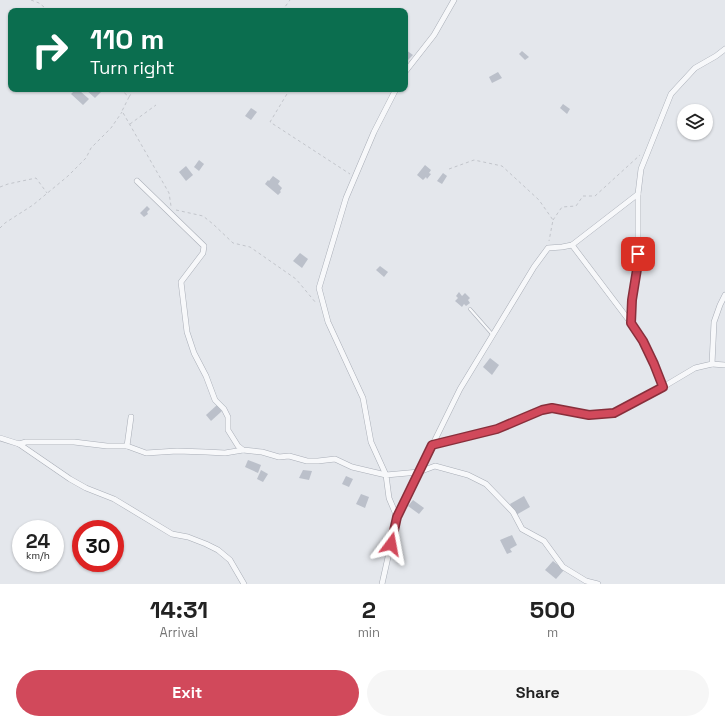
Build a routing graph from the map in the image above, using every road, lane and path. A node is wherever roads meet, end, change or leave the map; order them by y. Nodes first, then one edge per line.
1 (30, 0) edge
2 (454, 0) edge
3 (45, 8) edge
4 (725, 49) edge
5 (408, 68) edge
6 (123, 92) edge
7 (132, 92) edge
8 (288, 92) edge
9 (394, 92) edge
10 (129, 97) junction
11 (156, 106) dead end
12 (122, 111) junction
13 (130, 124) junction
14 (649, 146) junction
15 (449, 169) dead end
16 (355, 176) junction
17 (137, 180) dead end
18 (0, 187) edge
19 (48, 193) junction
20 (638, 194) junction
21 (553, 220) junction
22 (0, 228) edge
23 (572, 245) junction
24 (548, 248) junction
25 (725, 295) edge
26 (318, 305) dead end
27 (470, 309) dead end
28 (631, 323) junction
29 (493, 334) junction
30 (712, 364) junction
31 (725, 366) edge
32 (663, 387) junction
33 (131, 417) dead end
34 (0, 438) edge
35 (19, 444) junction
36 (432, 445) junction
37 (127, 446) junction
38 (243, 450) junction
39 (419, 472) junction
40 (386, 475) junction
41 (397, 517) junction
42 (244, 584) edge
43 (382, 584) edge
44 (598, 584) edge

1 - 3 path
2 - 5 street
4 - 14 street
6 - 10 path
7 - 10 path
8 - 16 path
9 - 16 street
10 - 12 path
11 - 13 path
12 - 13 path
12 - 19 path
13 - 26 path
14 - 20 street
14 - 21 path
15 - 21 path
16 - 40 street
17 - 38 street
18 - 19 path
19 - 22 path
20 - 23 street
20 - 28 street
21 - 24 path
23 - 24 street
23 - 28 street
24 - 29 street
25 - 30 street
27 - 29 lane
28 - 32 street
29 - 36 street
30 - 31 street
30 - 32 street
32 - 36 street
33 - 37 street
34 - 35 street
35 - 37 street
35 - 42 street
36 - 39 street
37 - 38 street
38 - 40 street
39 - 40 street
39 - 41 street
39 - 44 street
40 - 41 street
41 - 43 street

